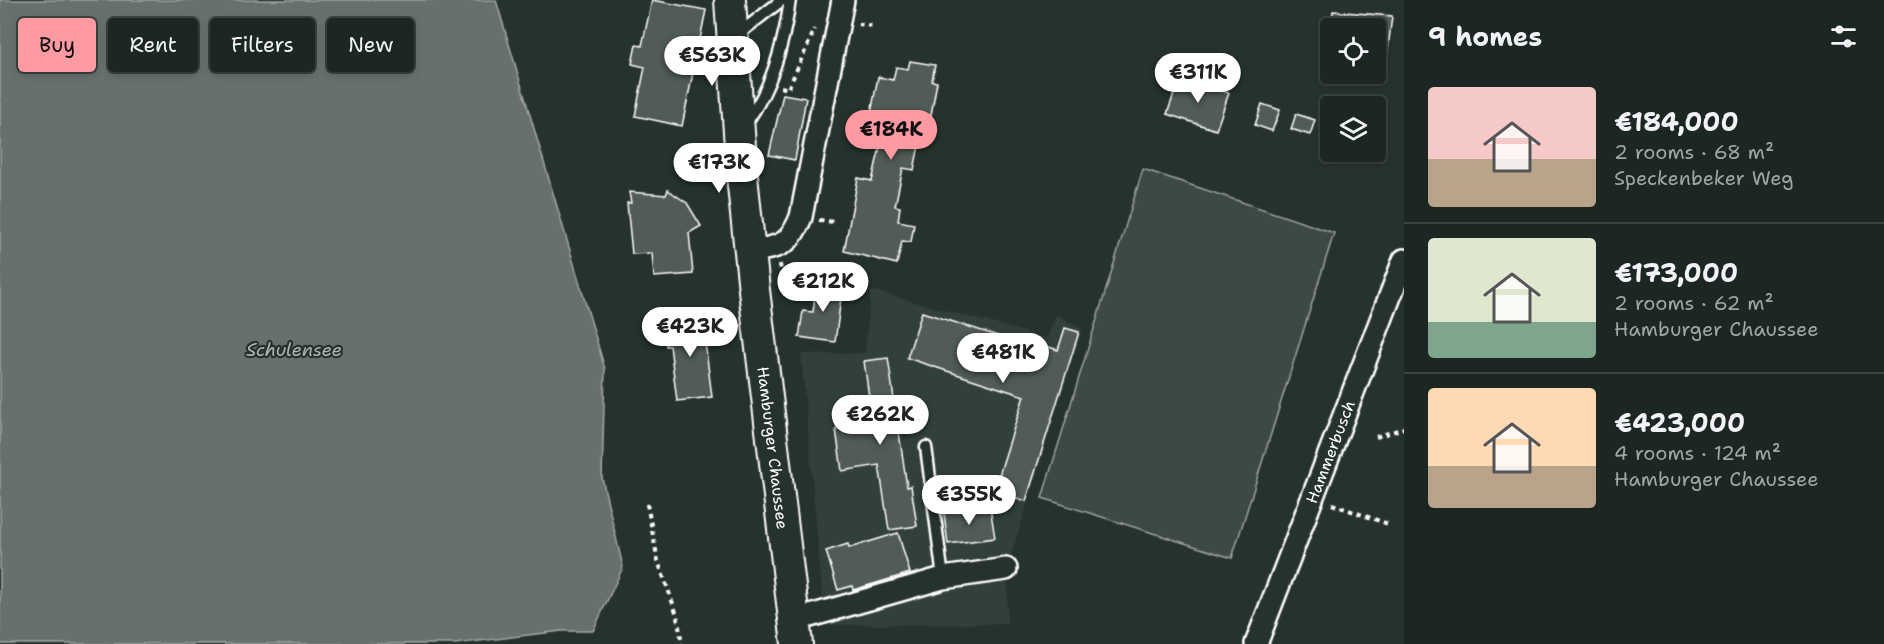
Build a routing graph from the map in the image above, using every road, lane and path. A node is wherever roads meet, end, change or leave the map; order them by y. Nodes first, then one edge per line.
1 (730, 0) edge
2 (782, 0) edge
3 (790, 0) edge
4 (843, 0) edge
5 (819, 19) dead end
6 (732, 38) junction
7 (776, 95) dead end
8 (740, 132) junction
9 (764, 249) junction
10 (1404, 260) edge
11 (821, 267) dead end
12 (1404, 428) edge
13 (1376, 437) dead end
14 (926, 447) dead end
15 (1328, 503) dead end
16 (647, 504) dead end
17 (1391, 525) dead end
18 (1006, 569) dead end
19 (943, 578) junction
20 (797, 632) edge
21 (682, 644) edge
22 (1256, 644) edge

1 - 6 main road, Hamburger Chaussee
2 - 6 lane
3 - 8 lane
4 - 9 street
5 - 7 path
6 - 8 main road, Hamburger Chaussee
8 - 9 main road, Hamburger Chaussee
9 - 11 path
9 - 20 main road, Hamburger Chaussee
10 - 22 street, Hammerbusch
12 - 13 path
14 - 19 lane
15 - 17 path
16 - 21 path
18 - 19 street
19 - 20 street

